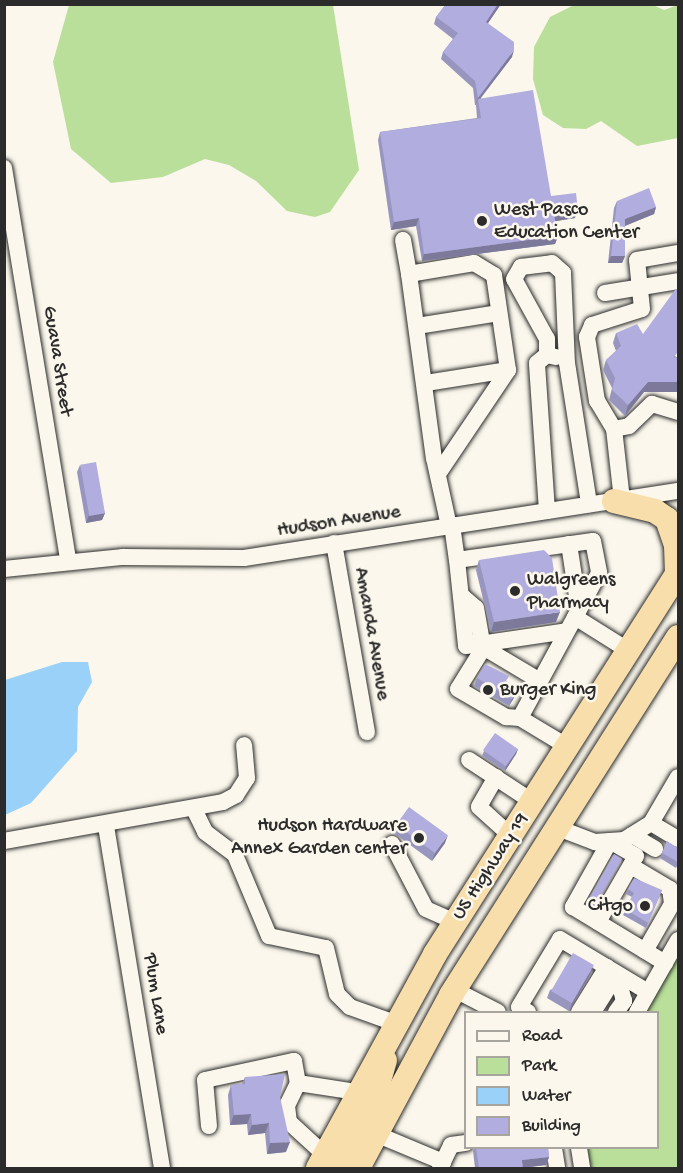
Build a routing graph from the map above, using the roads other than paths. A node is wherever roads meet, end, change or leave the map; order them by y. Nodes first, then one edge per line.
1 (4, 168) edge
2 (403, 240) dead end
3 (678, 253) edge
4 (409, 274) junction
5 (678, 281) edge
6 (641, 287) junction
7 (605, 293) dead end
8 (500, 313) junction
9 (417, 326) junction
10 (547, 356) junction
11 (567, 363) junction
12 (508, 370) junction
13 (426, 383) junction
14 (678, 412) edge
15 (614, 429) junction
16 (440, 471) junction
17 (678, 491) edge
18 (618, 500) junction
19 (590, 504) junction
20 (547, 511) junction
21 (450, 525) junction
22 (334, 543) junction
23 (569, 544) junction
24 (69, 560) junction
25 (457, 560) junction
26 (4, 569) edge
27 (678, 574) edge
28 (574, 619) junction
29 (481, 645) junction
30 (629, 651) junction
31 (675, 652) edge
32 (540, 681) junction
33 (520, 718) junction
34 (367, 732) dead end
35 (244, 745) dead end
36 (568, 747) junction
37 (469, 760) dead end
38 (496, 777) junction
39 (678, 777) edge
40 (532, 802) junction
41 (194, 809) junction
42 (651, 823) junction
43 (106, 826) junction
44 (558, 828) junction
45 (632, 835) junction
46 (511, 836) junction
47 (678, 839) edge
48 (4, 841) edge
49 (610, 841) junction
50 (392, 844) dead end
51 (655, 849) dead end
52 (631, 866) junction
53 (675, 902) edge
54 (455, 922) junction
55 (598, 922) junction
56 (678, 940) edge
57 (645, 951) junction
58 (665, 963) junction
59 (615, 976) junction
60 (455, 990) junction
61 (648, 992) junction
62 (496, 1011) edge
63 (526, 1011) edge
64 (580, 1011) edge
65 (587, 1011) edge
66 (594, 1011) edge
67 (600, 1011) edge
68 (608, 1011) edge
69 (617, 1011) edge
70 (638, 1011) edge
71 (395, 1023) junction
72 (298, 1083) junction
73 (357, 1092) junction
74 (209, 1126) dead end
75 (376, 1134) junction
76 (458, 1144) edge
77 (554, 1149) edge
78 (579, 1149) edge
79 (328, 1164) edge
80 (441, 1165) edge
81 (162, 1168) edge
82 (358, 1168) edge
83 (557, 1168) edge
84 (582, 1168) edge

1 - 24 street, Guava Street
2 - 4 street
3 - 6 street
4 - 8 street
4 - 9 street
5 - 6 street
6 - 7 street
6 - 15 street
8 - 9 street
8 - 12 street
9 - 13 street
10 - 11 street
10 - 11 street
10 - 20 street
11 - 19 street
12 - 13 street
12 - 16 street
13 - 16 street
14 - 15 street
15 - 18 street
16 - 21 street
17 - 18 street, Hudson Avenue
18 - 19 street, Hudson Avenue
18 - 27 highway
19 - 20 street, Hudson Avenue
20 - 21 street, Hudson Avenue
21 - 22 street, Hudson Avenue
21 - 25 street
22 - 24 street, Hudson Avenue
22 - 34 street, Amanda Avenue
23 - 25 street
23 - 28 street
23 - 28 street
24 - 26 street, Hudson Avenue
25 - 29 street
27 - 30 highway, US Highway 19
28 - 29 street
28 - 30 street
28 - 32 street
29 - 32 street
29 - 33 street
30 - 36 highway, US Highway 19
31 - 44 highway, US Highway 19
32 - 33 street
33 - 36 street
35 - 41 street
36 - 40 highway, US Highway 19
37 - 38 street
38 - 40 street
38 - 46 street
39 - 42 street
40 - 46 highway, US Highway 19
41 - 43 street
41 - 71 street
42 - 45 street
42 - 47 street
43 - 48 street
43 - 81 street, Plum Lane
44 - 49 street
44 - 60 highway, US Highway 19
45 - 49 street
45 - 51 street
46 - 54 highway, US Highway 19
49 - 52 street
49 - 55 street
50 - 54 street
52 - 53 street
52 - 55 street
53 - 57 street
54 - 71 highway, US Highway 19
55 - 57 street
56 - 58 street
57 - 58 street
58 - 61 street
59 - 61 street
59 - 63 street
59 - 64 street
59 - 65 street
59 - 66 street
59 - 67 street
59 - 68 street
59 - 69 street
60 - 62 street
60 - 75 highway, US Highway 19
61 - 70 street
71 - 73 highway, US Highway 19
71 - 79 highway
72 - 73 street
72 - 74 street
72 - 79 street
73 - 79 highway, US Highway 19
75 - 80 street
75 - 82 highway, US Highway 19
76 - 80 street
77 - 83 street
78 - 84 street

